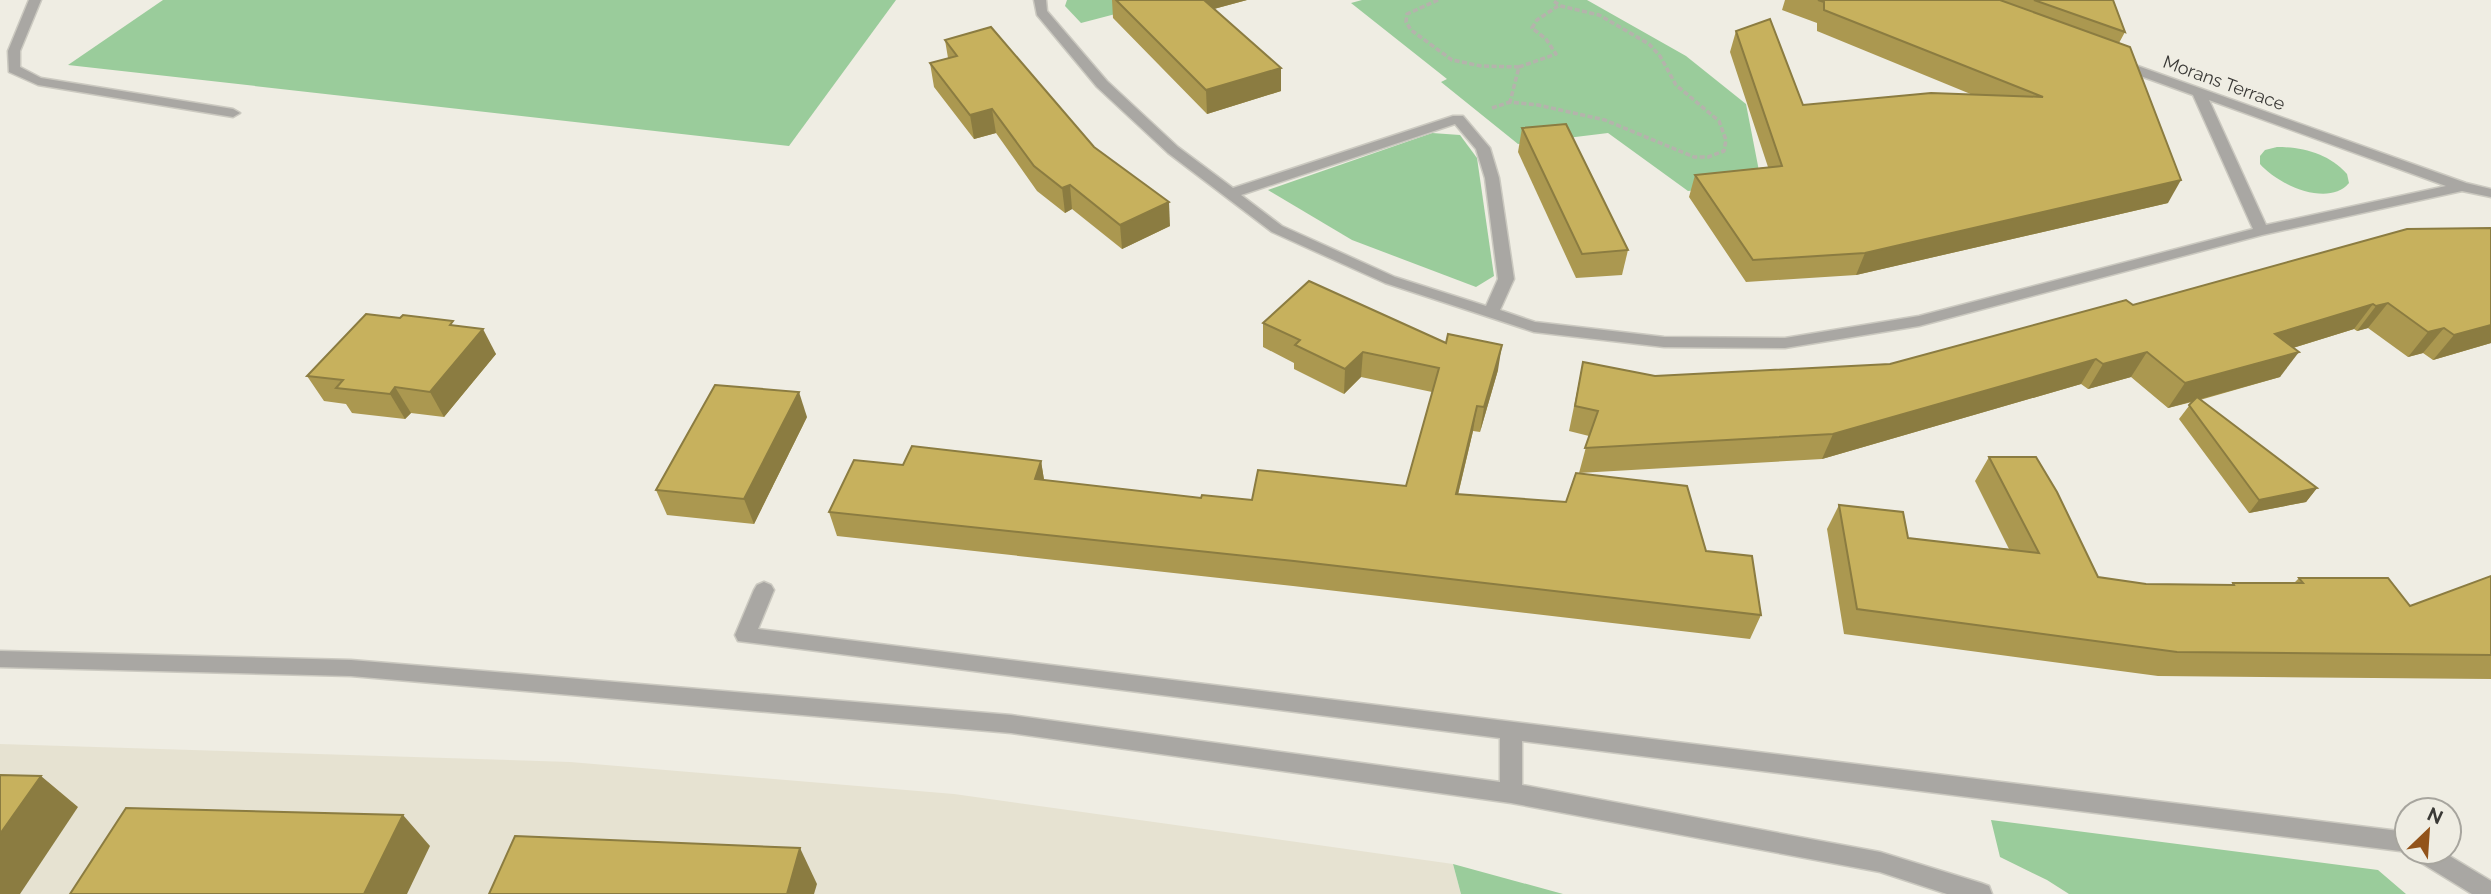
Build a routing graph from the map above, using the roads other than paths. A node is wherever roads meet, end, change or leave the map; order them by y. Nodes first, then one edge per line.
1 (35, 0) edge
2 (1040, 0) edge
3 (2108, 59) edge
4 (2199, 93) junction
5 (233, 113) dead end
6 (2462, 187) junction
7 (2491, 193) edge
8 (1230, 194) junction
9 (2261, 231) junction
10 (1491, 313) junction
11 (764, 590) dead end
12 (0, 659) edge
13 (1511, 729) junction
14 (1511, 793) junction
15 (2393, 840) edge
16 (2446, 866) edge
17 (2491, 893) edge
18 (1981, 894) edge

1 - 5 street
2 - 8 street
3 - 4 street, Morans Terrace
4 - 6 street, Morans Terrace
4 - 9 street
6 - 7 street, Morans Terrace
6 - 9 street
8 - 10 street
8 - 10 street
9 - 10 street
11 - 13 street
12 - 14 street
13 - 14 street
13 - 15 street
14 - 18 street
16 - 17 street

